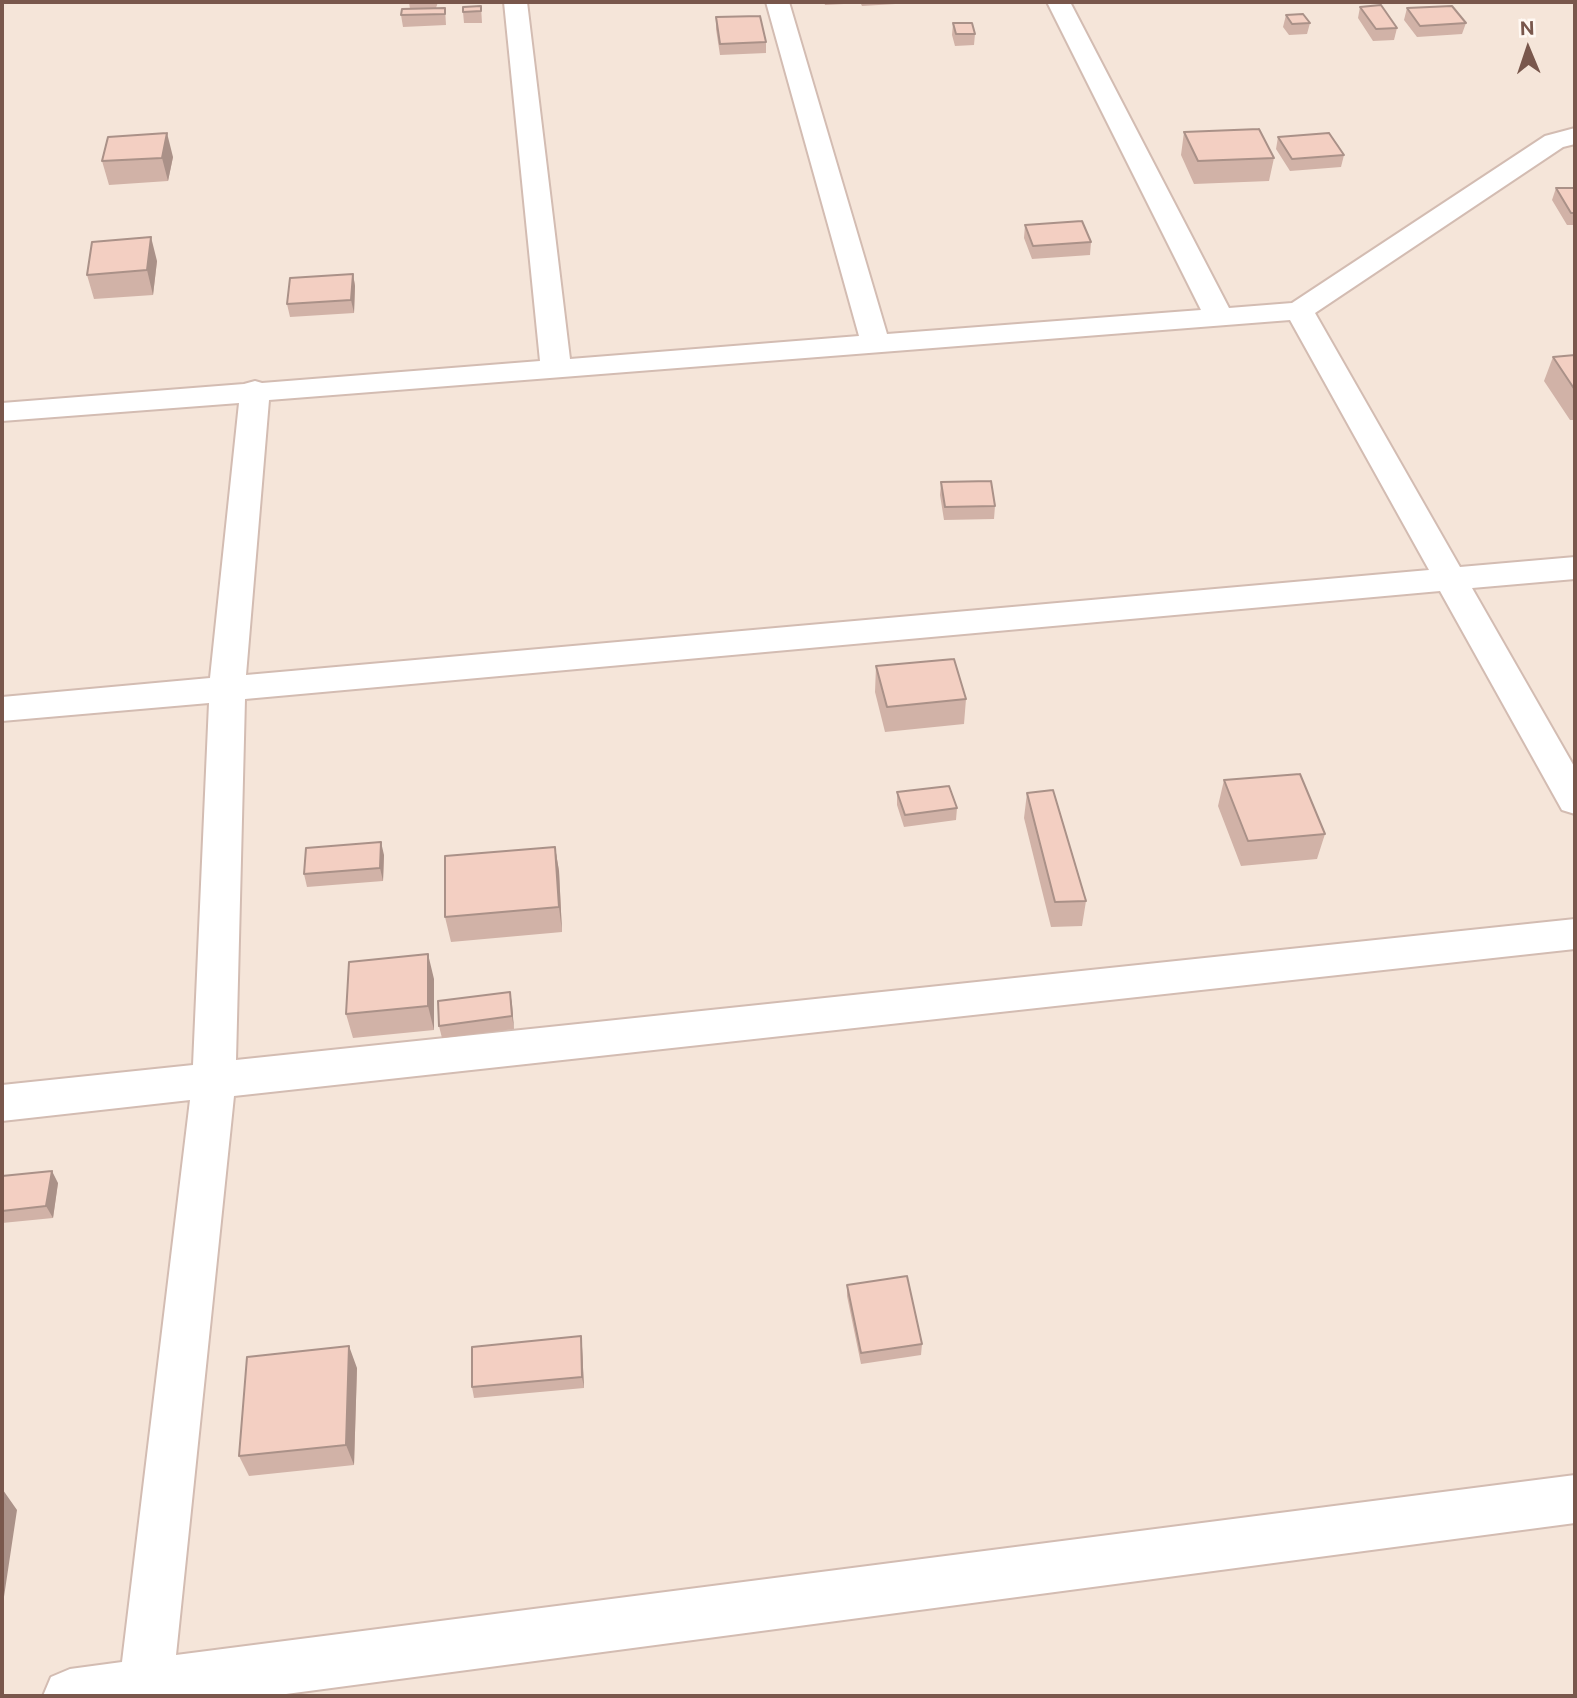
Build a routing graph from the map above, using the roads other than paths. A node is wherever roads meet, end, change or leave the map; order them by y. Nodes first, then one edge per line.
1 (515, 2) edge
2 (777, 2) edge
3 (1058, 2) edge
4 (1575, 136) edge
5 (1299, 311) junction
6 (1219, 317) junction
7 (874, 343) junction
8 (556, 366) junction
9 (255, 390) junction
10 (2, 412) edge
11 (1575, 568) edge
12 (1451, 579) junction
13 (228, 688) junction
14 (2, 709) edge
15 (1575, 800) edge
16 (1575, 934) edge
17 (214, 1080) junction
18 (2, 1103) edge
19 (1575, 1499) edge
20 (145, 1691) edge
21 (70, 1696) edge

1 - 8 street
2 - 7 street
3 - 6 street
4 - 5 street
5 - 6 street
5 - 12 street
6 - 7 street
7 - 8 street
8 - 9 street
9 - 10 street
9 - 13 street
11 - 12 street
12 - 13 street
12 - 15 street
13 - 14 street
13 - 17 street
16 - 17 street
17 - 18 street
17 - 20 street
19 - 20 street
20 - 21 street

